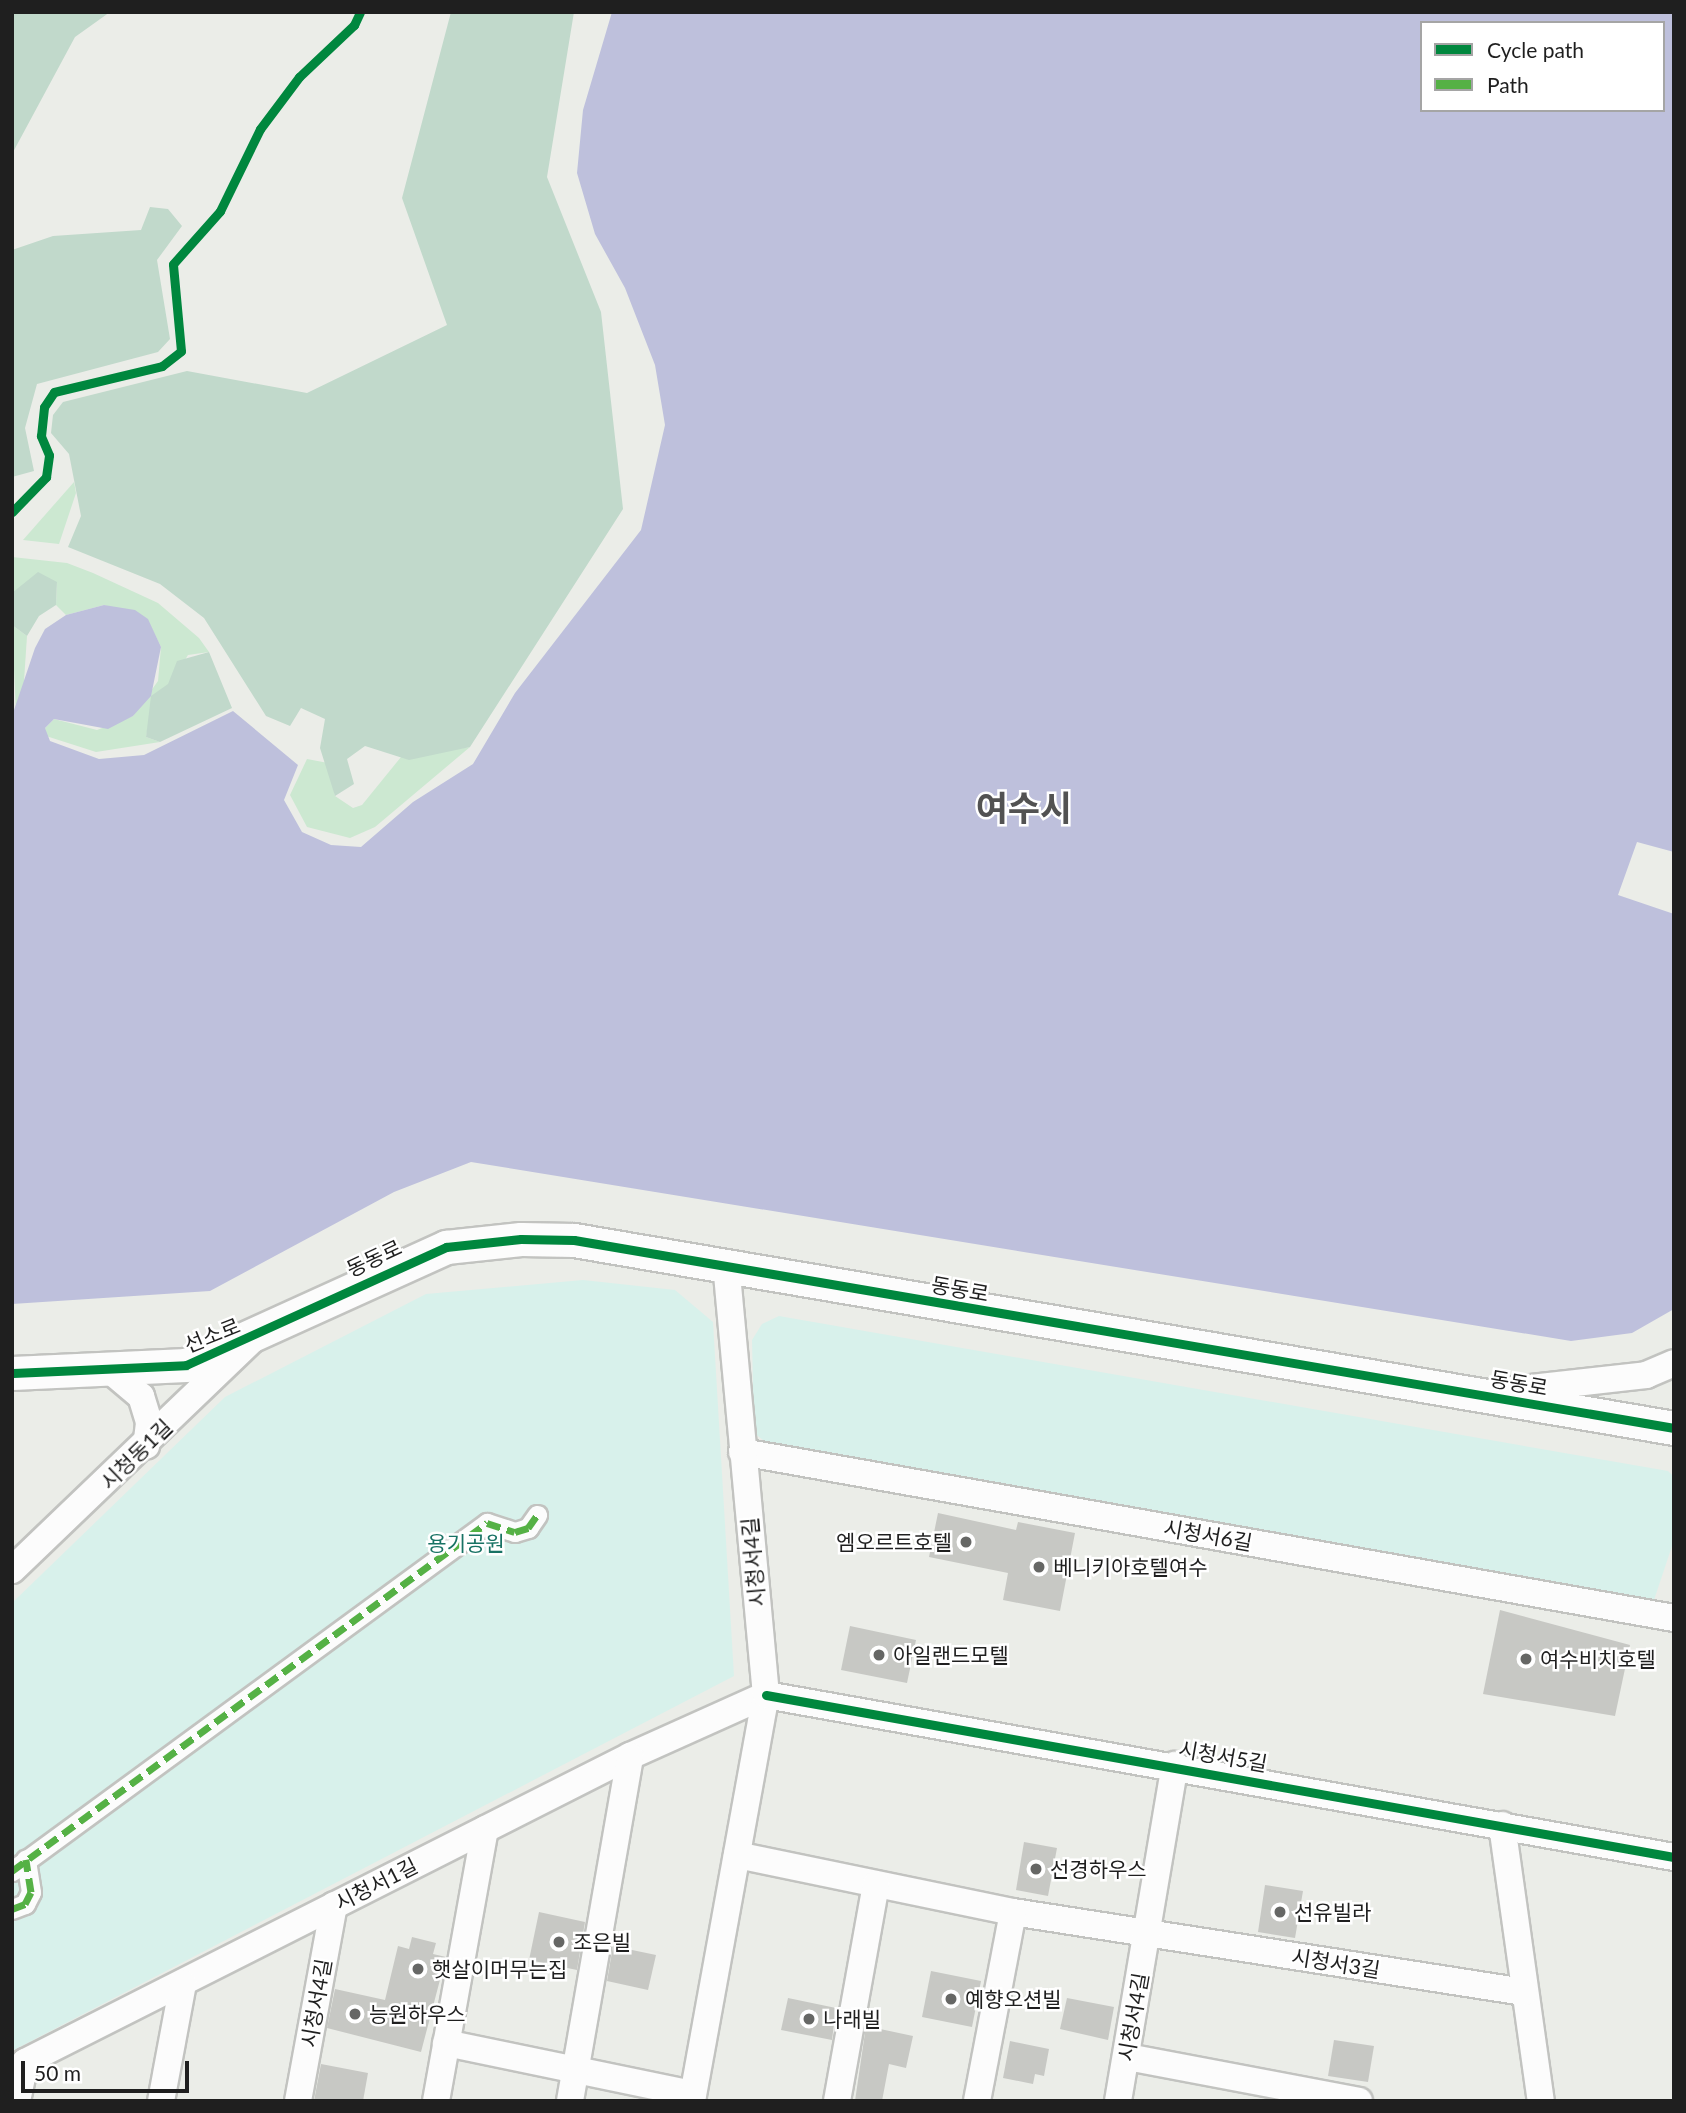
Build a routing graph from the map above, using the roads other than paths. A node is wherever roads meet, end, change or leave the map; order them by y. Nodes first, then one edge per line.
1 (726, 1267) junction
2 (257, 1335) junction
3 (1674, 1363) edge
4 (12, 1373) edge
5 (112, 1373) junction
6 (1474, 1393) junction
7 (1674, 1428) edge
8 (146, 1446) junction
9 (743, 1452) junction
10 (537, 1515) dead end
11 (12, 1570) edge
12 (1674, 1618) edge
13 (766, 1695) junction
14 (630, 1756) junction
15 (1175, 1765) junction
16 (1502, 1825) junction
17 (485, 1829) junction
18 (737, 1855) junction
19 (1674, 1857) edge
20 (19, 1865) edge
21 (876, 1884) junction
22 (334, 1905) junction
23 (12, 1909) edge
24 (1013, 1912) junction
25 (1147, 1933) junction
26 (183, 1983) junction
27 (1524, 1992) junction
28 (446, 2043) junction
29 (1127, 2057) junction
30 (575, 2070) junction
31 (693, 2097) edge
32 (17, 2101) edge
33 (161, 2101) edge
34 (298, 2101) edge
35 (436, 2101) edge
36 (570, 2101) edge
37 (837, 2101) edge
38 (977, 2101) edge
39 (1118, 2101) edge
40 (1359, 2101) edge
41 (1541, 2101) edge

1 - 2 street, 동동로
1 - 6 street, 동동로
1 - 9 street, 시청서4길
2 - 5 street, 선소로
2 - 8 street, 시청동1길
3 - 6 street
4 - 5 street, 선소로
5 - 8 street
6 - 7 street, 동동로
8 - 11 street, 시청동1길
9 - 12 street, 시청서6길
9 - 13 street, 시청서4길
10 - 20 street
13 - 14 street, 시청서1길
13 - 15 street, 시청서5길
13 - 18 street, 시청서4길
14 - 17 street, 시청서1길
14 - 30 street
15 - 16 street, 시청서5길
15 - 25 street, 시청서4길
16 - 19 street, 시청서5길
16 - 27 street
17 - 22 street, 시청서1길
17 - 28 street
18 - 21 street
18 - 31 street, 시청서4길
20 - 23 street
21 - 24 street
21 - 37 street
22 - 26 street, 시청서1길
22 - 34 street, 시청서4길
24 - 25 street
24 - 38 street
25 - 27 street, 시청서3길
25 - 29 street, 시청서4길
26 - 32 street, 시청서1길
26 - 33 street
27 - 41 street
28 - 30 street
28 - 35 street
29 - 39 street, 시청서4길
29 - 40 street
30 - 31 street
30 - 36 street

